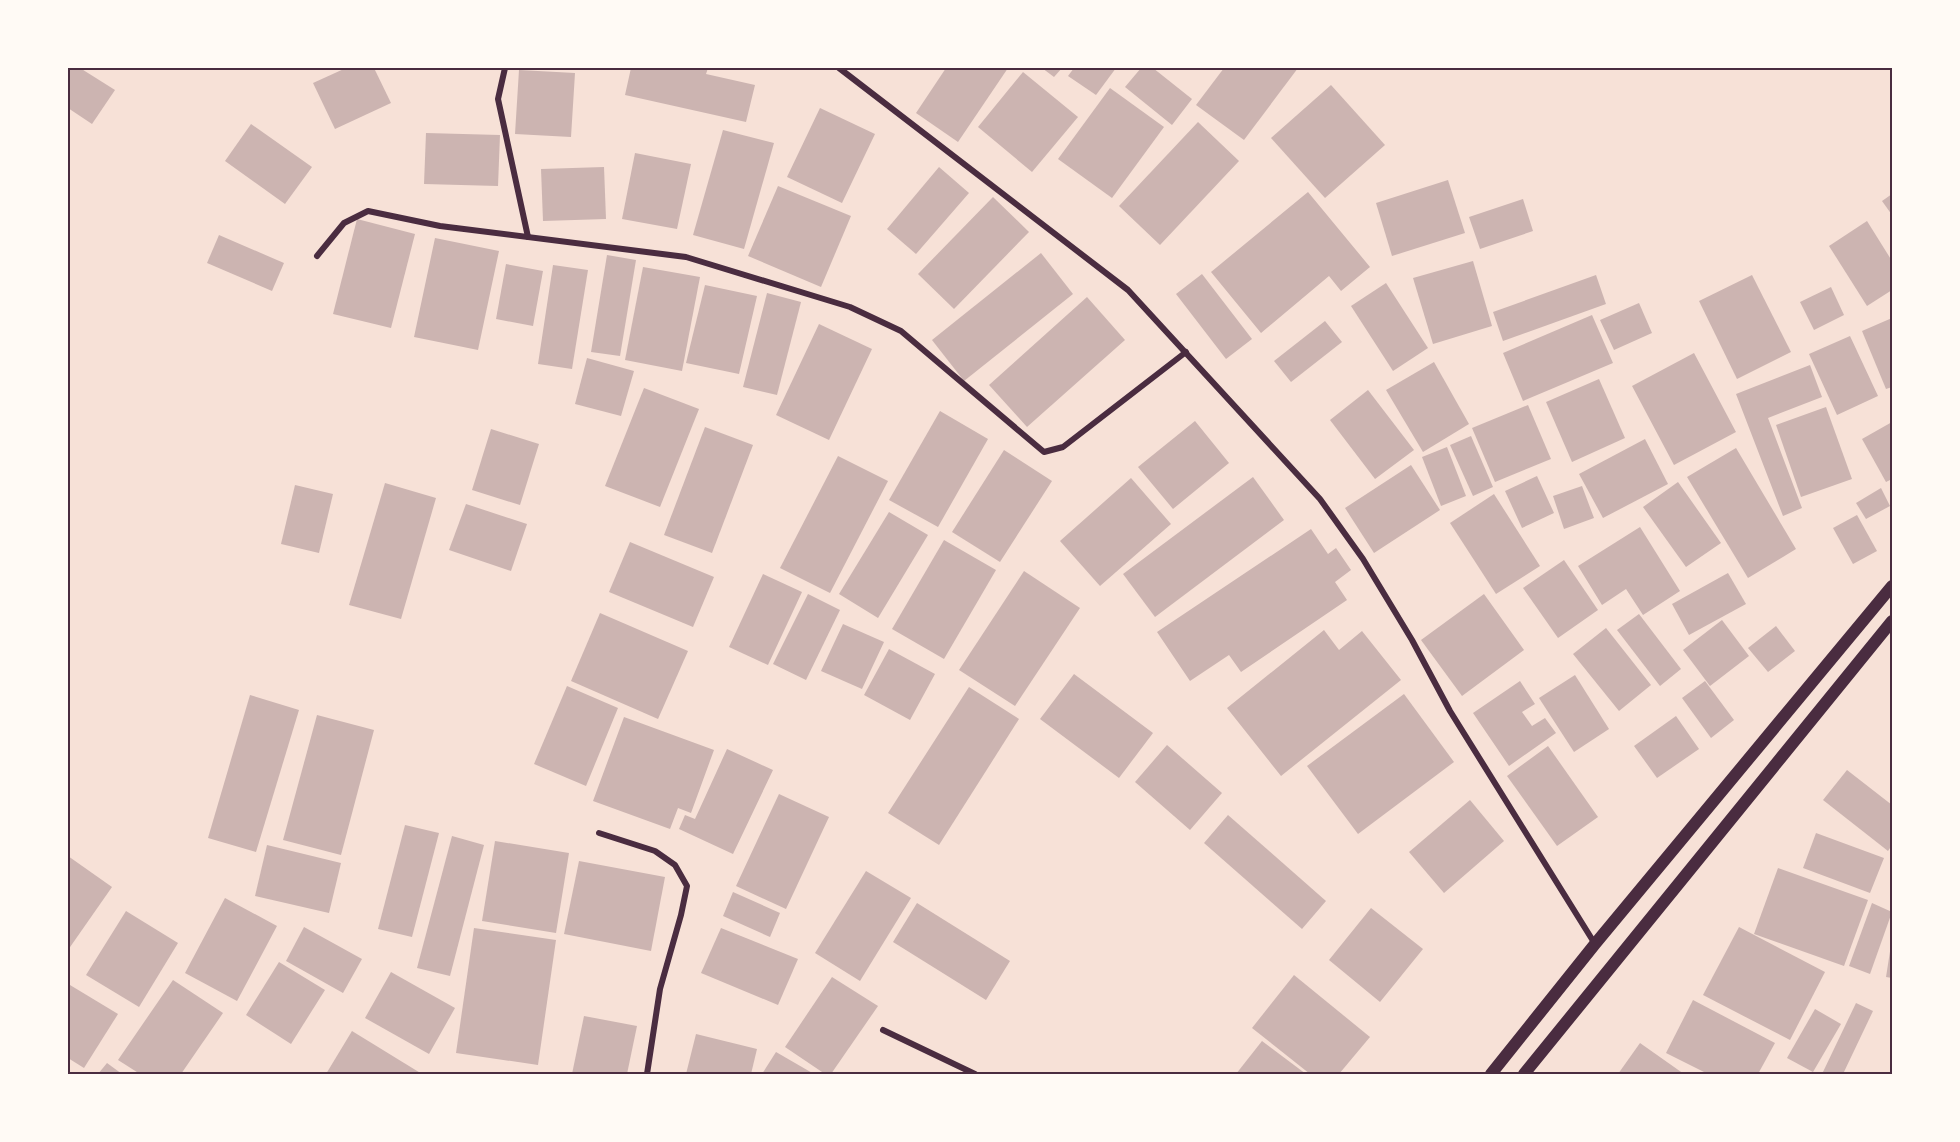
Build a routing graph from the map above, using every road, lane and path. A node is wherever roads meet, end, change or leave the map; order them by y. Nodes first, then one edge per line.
1 (505, 68) edge
2 (838, 68) edge
3 (528, 237) junction
4 (317, 256) dead end
5 (1185, 352) junction
6 (1893, 586) edge
7 (1893, 621) edge
8 (599, 833) dead end
9 (1595, 944) junction
10 (884, 1029) dead end
11 (647, 1074) edge
12 (975, 1074) edge
13 (1491, 1074) edge
14 (1524, 1074) edge

1 - 3 street
2 - 5 street
3 - 4 street
3 - 5 street
5 - 9 street
6 - 9 main road
7 - 14 main road
8 - 11 street
9 - 13 main road
10 - 12 street

